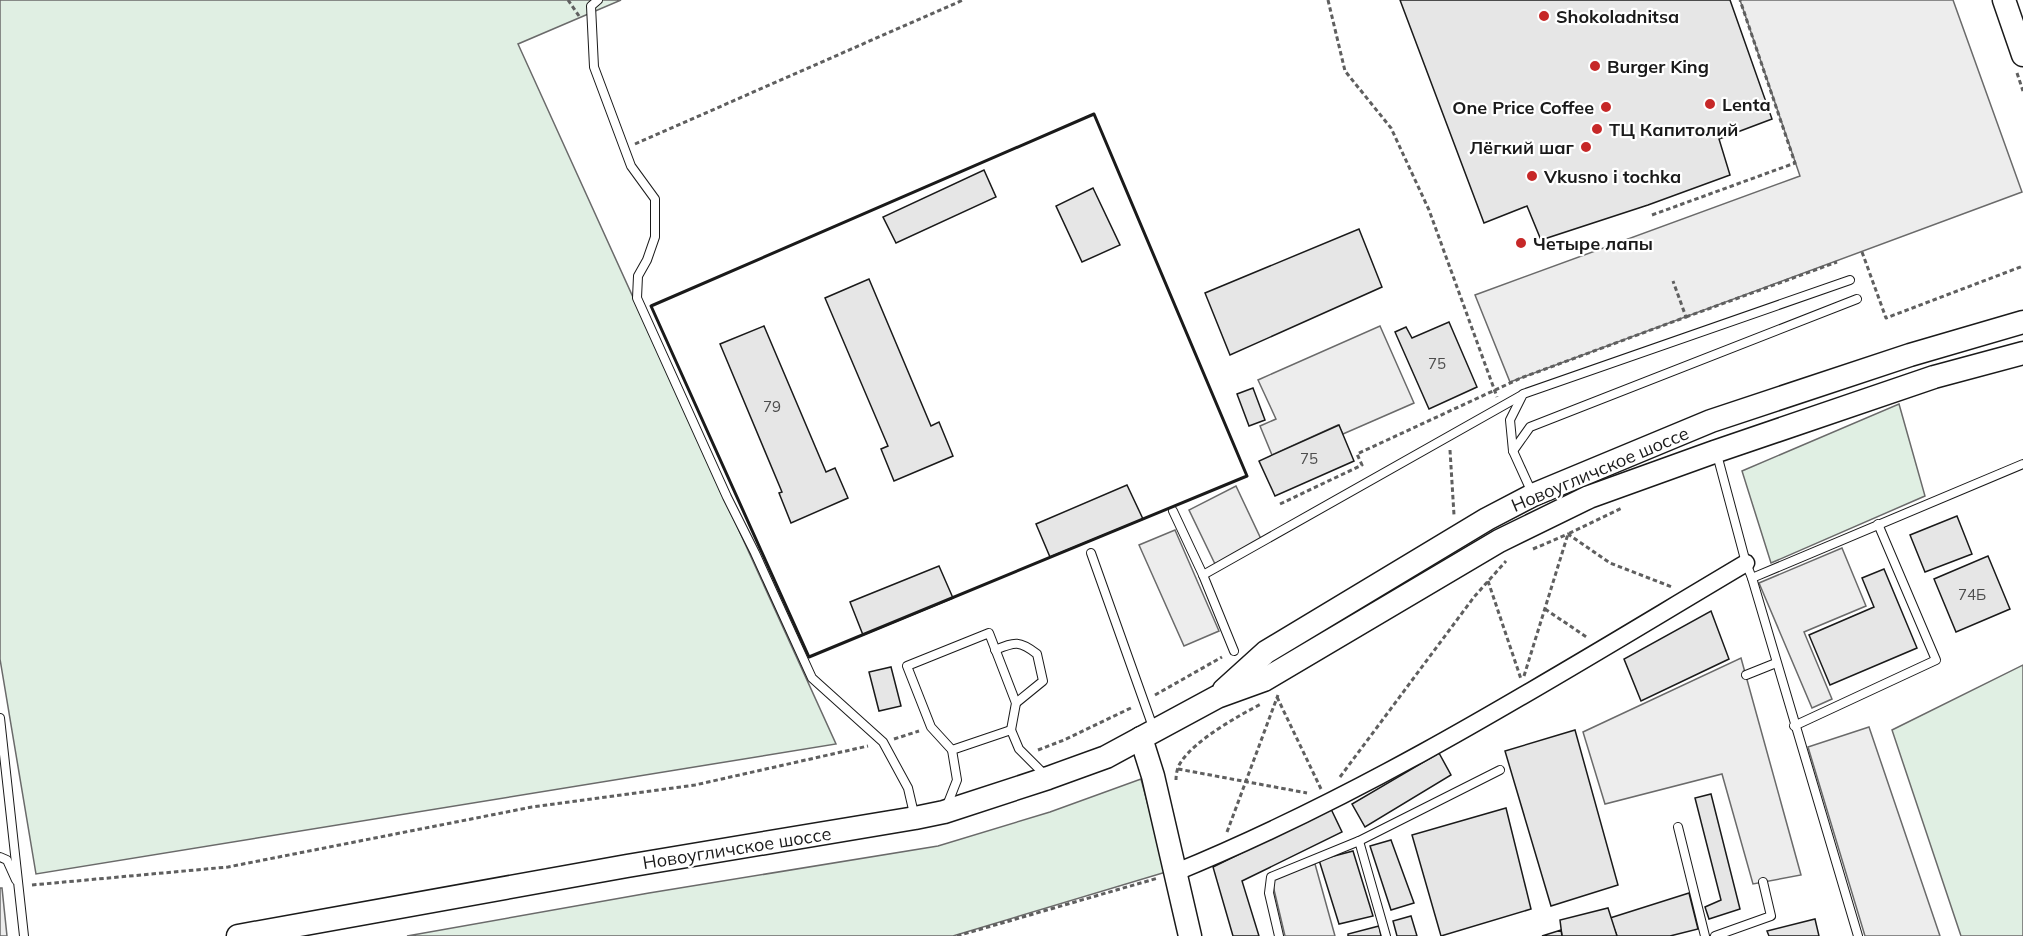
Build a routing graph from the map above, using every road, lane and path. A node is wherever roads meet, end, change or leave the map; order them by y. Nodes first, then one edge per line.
1 (598, 0) edge
2 (963, 0) edge
3 (1328, 0) edge
4 (1740, 0) edge
5 (2004, 0) edge
6 (2023, 55) edge
7 (625, 149) junction
8 (1652, 215) dead end
9 (1862, 252) dead end
10 (1837, 262) dead end
11 (2023, 266) edge
12 (1850, 280) dead end
13 (1673, 281) dead end
14 (1857, 299) dead end
15 (1686, 317) junction
16 (2023, 322) edge
17 (2023, 353) edge
18 (2023, 357) edge
19 (1993, 361) junction
20 (1494, 390) junction
21 (1523, 394) junction
22 (1501, 407) junction
23 (1450, 447) dead end
24 (1513, 451) junction
25 (1714, 452) junction
26 (2023, 464) edge
27 (1533, 495) junction
28 (1280, 504) dead end
29 (1622, 508) dead end
30 (1173, 511) dead end
31 (1454, 520) dead end
32 (1878, 524) junction
33 (1568, 534) junction
34 (1527, 551) dead end
35 (1091, 553) dead end
36 (1507, 560) dead end
37 (1749, 571) junction
38 (1203, 575) junction
39 (1488, 581) junction
40 (1693, 595) junction
41 (1545, 609) junction
42 (1604, 649) junction
43 (995, 650) junction
44 (1234, 651) dead end
45 (1776, 663) junction
46 (1746, 675) dead end
47 (1277, 696) junction
48 (1216, 697) junction
49 (1016, 704) junction
50 (0, 718) edge
51 (1794, 726) junction
52 (931, 727) junction
53 (1011, 730) junction
54 (1148, 735) junction
55 (884, 742) junction
56 (951, 750) junction
57 (1178, 769) junction
58 (1500, 770) dead end
59 (1048, 778) junction
60 (1338, 779) dead end
61 (1245, 782) junction
62 (1176, 786) dead end
63 (1314, 794) dead end
64 (1325, 796) dead end
65 (944, 812) junction
66 (915, 818) junction
67 (1678, 827) dead end
68 (1226, 835) dead end
69 (1359, 841) junction
70 (0, 857) edge
71 (1174, 873) junction
72 (1763, 882) dead end
73 (19, 886) junction
74 (24, 936) edge
75 (238, 936) edge
76 (957, 936) edge
77 (1190, 936) edge
78 (1280, 936) edge
79 (1386, 936) edge
80 (1705, 936) edge
81 (1715, 936) edge
82 (1858, 936) edge

1 - 7 lane
2 - 7 path
3 - 20 path
4 - 8 path
5 - 6 main road
7 - 55 lane
9 - 11 path
10 - 15 path
12 - 21 lane
13 - 15 path
14 - 24 lane
15 - 20 path
16 - 27 main road, Новоугличское шоссе
17 - 19 main road, Новоугличское шоссе
18 - 19 main road
19 - 25 main road, Новоугличское шоссе
20 - 22 path
20 - 28 path
21 - 22 lane
21 - 24 lane
22 - 38 lane
23 - 31 path
24 - 27 lane
25 - 37 lane
25 - 48 main road, Новоугличское шоссе
26 - 32 lane
27 - 48 main road, Новоугличское шоссе
29 - 33 path
30 - 38 lane
32 - 37 lane
32 - 51 lane
33 - 34 path
33 - 40 path
33 - 41 path
35 - 54 lane
36 - 39 path
37 - 40 street
37 - 45 lane
38 - 44 lane
39 - 41 path
39 - 60 path
40 - 42 street
41 - 42 path
42 - 71 street
43 - 49 lane
43 - 49 lane
43 - 52 lane
45 - 46 lane
45 - 51 lane
47 - 57 path
47 - 61 path
47 - 64 path
48 - 54 main road, Новоугличское шоссе
49 - 53 lane
50 - 73 lane
51 - 82 lane
52 - 55 path
52 - 56 lane
53 - 56 lane
53 - 59 lane
54 - 59 main road, Новоугличское шоссе
54 - 71 main road
55 - 66 lane
55 - 73 path
56 - 65 lane
57 - 61 path
57 - 62 path
58 - 69 lane
59 - 65 main road, Новоугличское шоссе
61 - 63 path
61 - 68 path
65 - 66 main road, Новоугличское шоссе
66 - 75 main road, Новоугличское шоссе
67 - 80 lane
69 - 78 lane
69 - 79 lane
70 - 73 lane
71 - 76 path
71 - 77 main road
72 - 81 lane
73 - 74 lane

